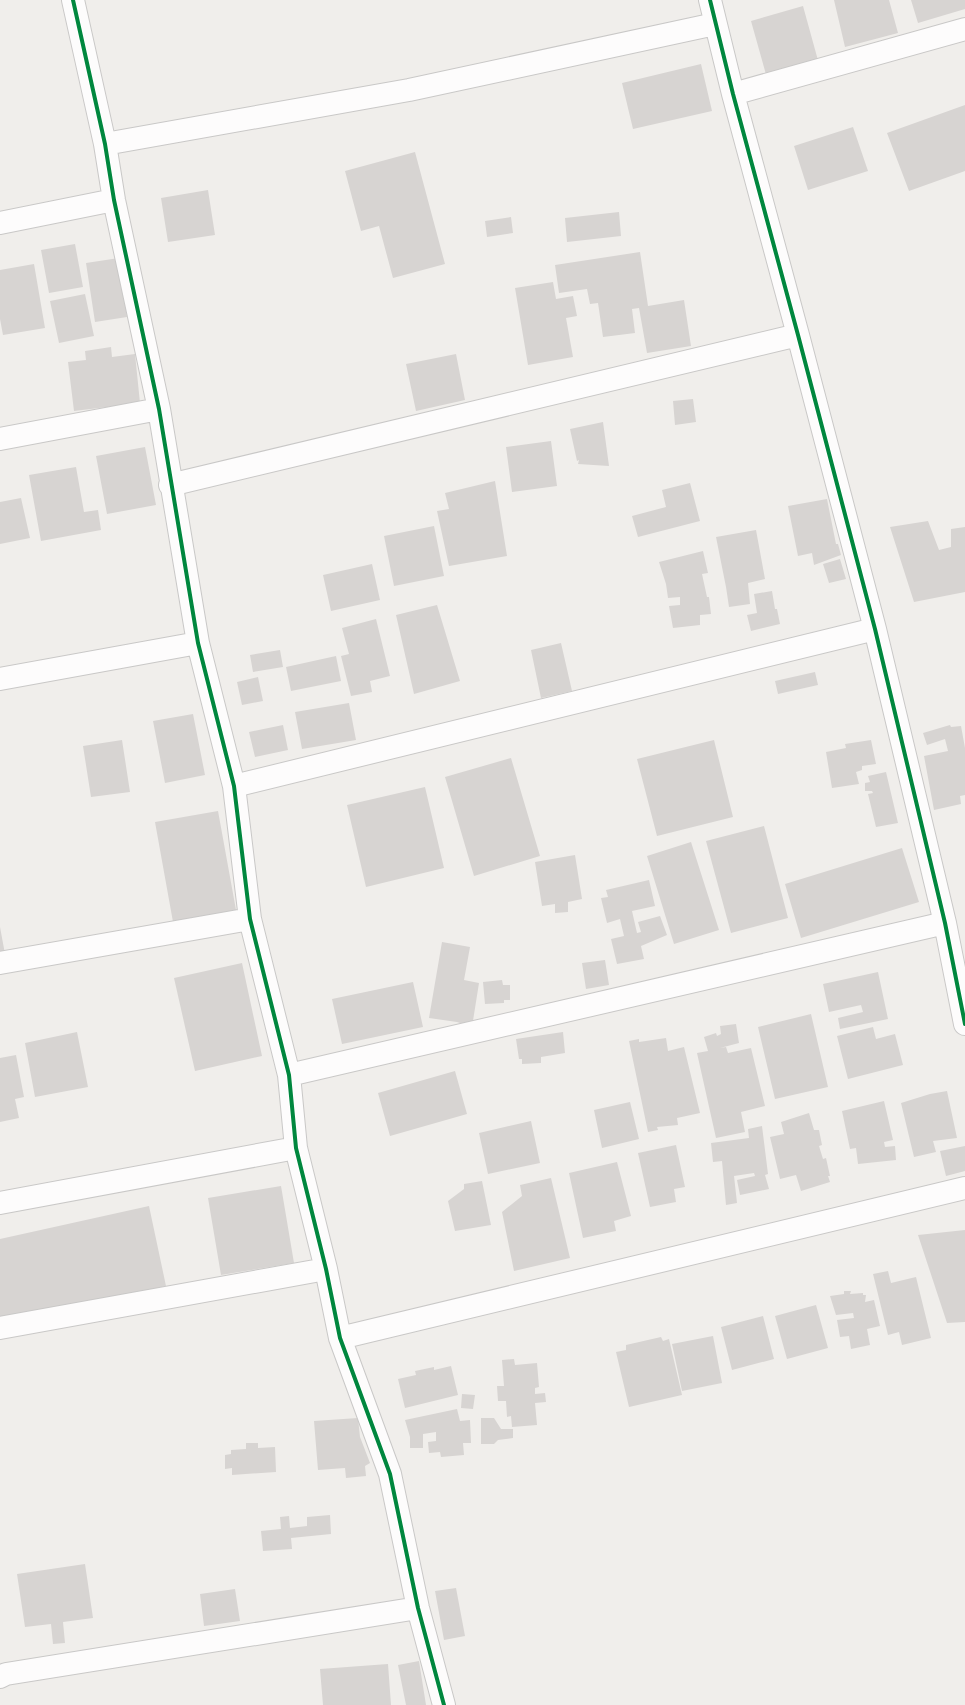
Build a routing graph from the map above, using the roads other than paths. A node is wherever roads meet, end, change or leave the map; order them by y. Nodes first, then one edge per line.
1 (73, 0) edge
2 (710, 0) edge
3 (715, 24) junction
4 (965, 29) edge
5 (733, 94) junction
6 (105, 144) junction
7 (114, 200) junction
8 (0, 223) edge
9 (798, 335) junction
10 (159, 409) junction
11 (0, 439) edge
12 (170, 485) junction
13 (875, 629) junction
14 (198, 643) junction
15 (0, 679) edge
16 (234, 786) junction
17 (250, 919) junction
18 (945, 923) junction
19 (0, 963) edge
20 (965, 1024) edge
21 (289, 1074) junction
22 (296, 1148) junction
23 (965, 1188) edge
24 (0, 1203) edge
25 (326, 1269) junction
26 (0, 1328) edge
27 (340, 1338) junction
28 (418, 1608) junction
29 (0, 1677) edge
30 (444, 1705) edge

1 - 6 street
2 - 3 street
3 - 5 street
3 - 6 street
4 - 5 street
5 - 9 street
6 - 7 street
7 - 8 street
7 - 10 street
9 - 12 street
9 - 13 street
10 - 11 street
10 - 12 street
12 - 14 street
13 - 16 street
13 - 18 street
14 - 15 street
14 - 16 street
16 - 17 street
17 - 19 street
17 - 21 street
18 - 20 street
18 - 21 street
21 - 22 street
22 - 24 street
22 - 25 street
23 - 27 street
25 - 26 street
25 - 27 street
27 - 28 street
28 - 29 street
28 - 30 street

